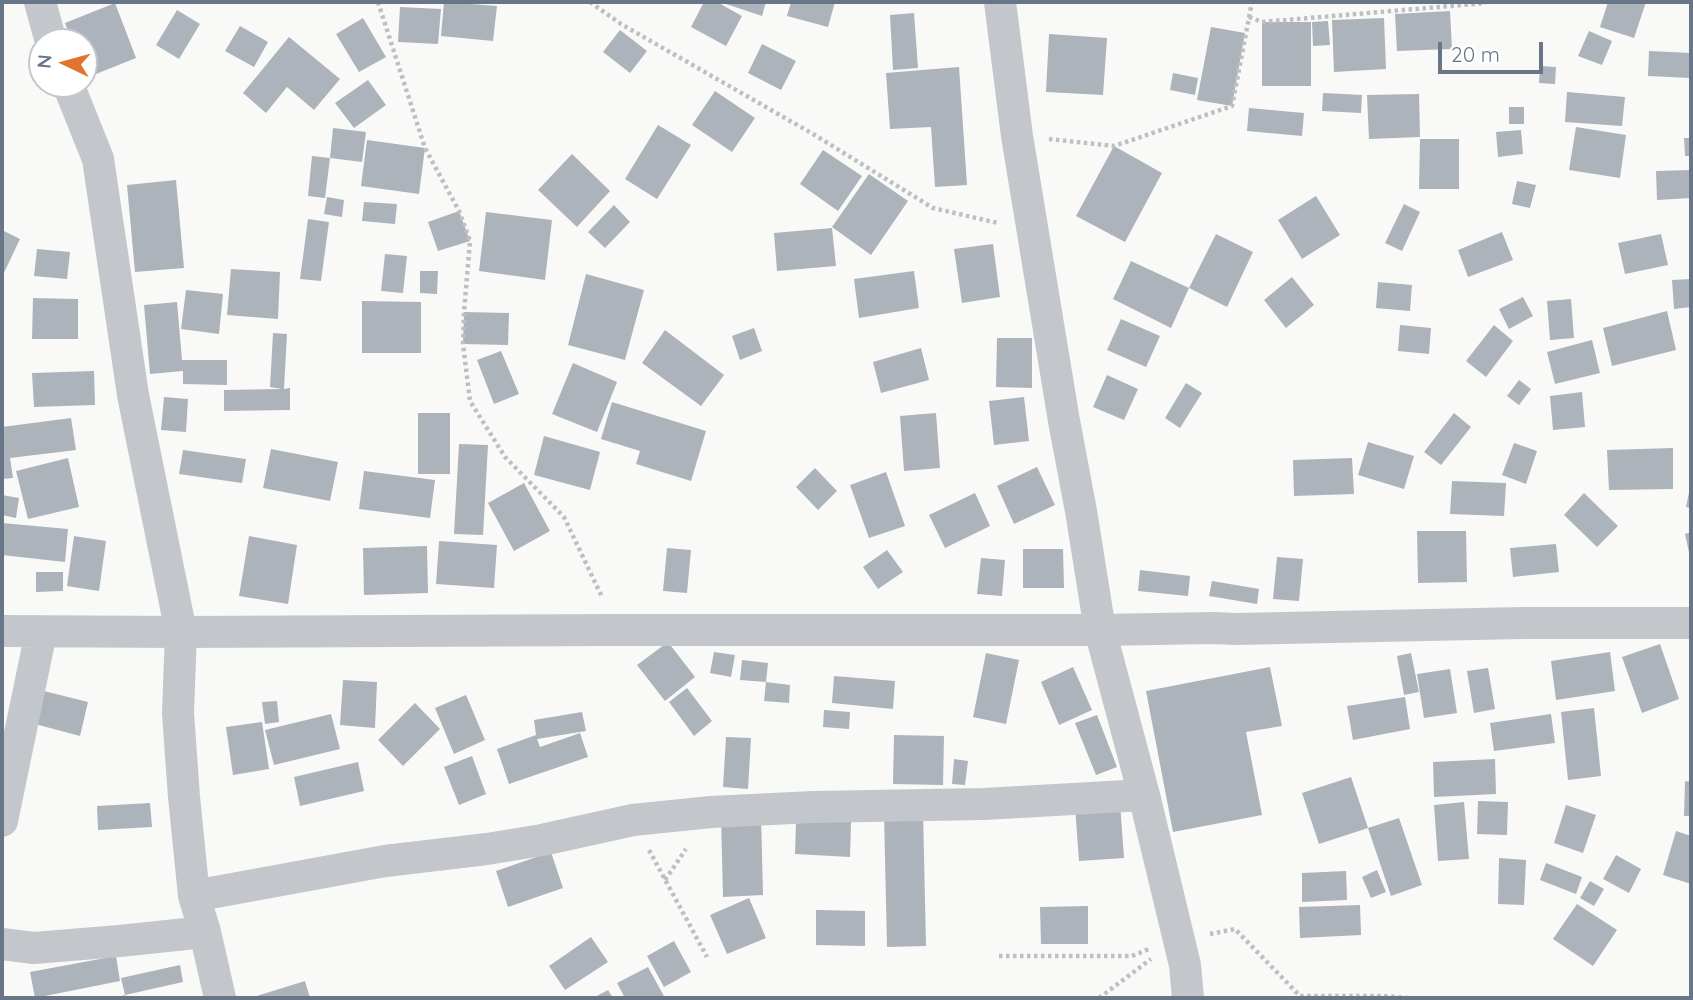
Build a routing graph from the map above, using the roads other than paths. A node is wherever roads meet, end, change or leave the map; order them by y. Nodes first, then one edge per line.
1 (40, 2) edge
2 (1000, 2) edge
3 (47, 28) edge
4 (74, 98) edge
5 (1691, 623) edge
6 (1100, 630) junction
7 (2, 631) edge
8 (41, 632) junction
9 (181, 632) junction
10 (1144, 795) junction
11 (2, 821) edge
12 (194, 896) junction
13 (205, 932) junction
14 (2, 944) edge
15 (220, 998) edge
16 (1188, 998) edge

1 - 3 street
2 - 6 street
4 - 9 street
5 - 6 street
6 - 9 street
6 - 10 street
7 - 8 street
8 - 9 street
8 - 11 street
9 - 12 street
10 - 12 street
10 - 16 street
12 - 13 street
13 - 14 street
13 - 15 street

